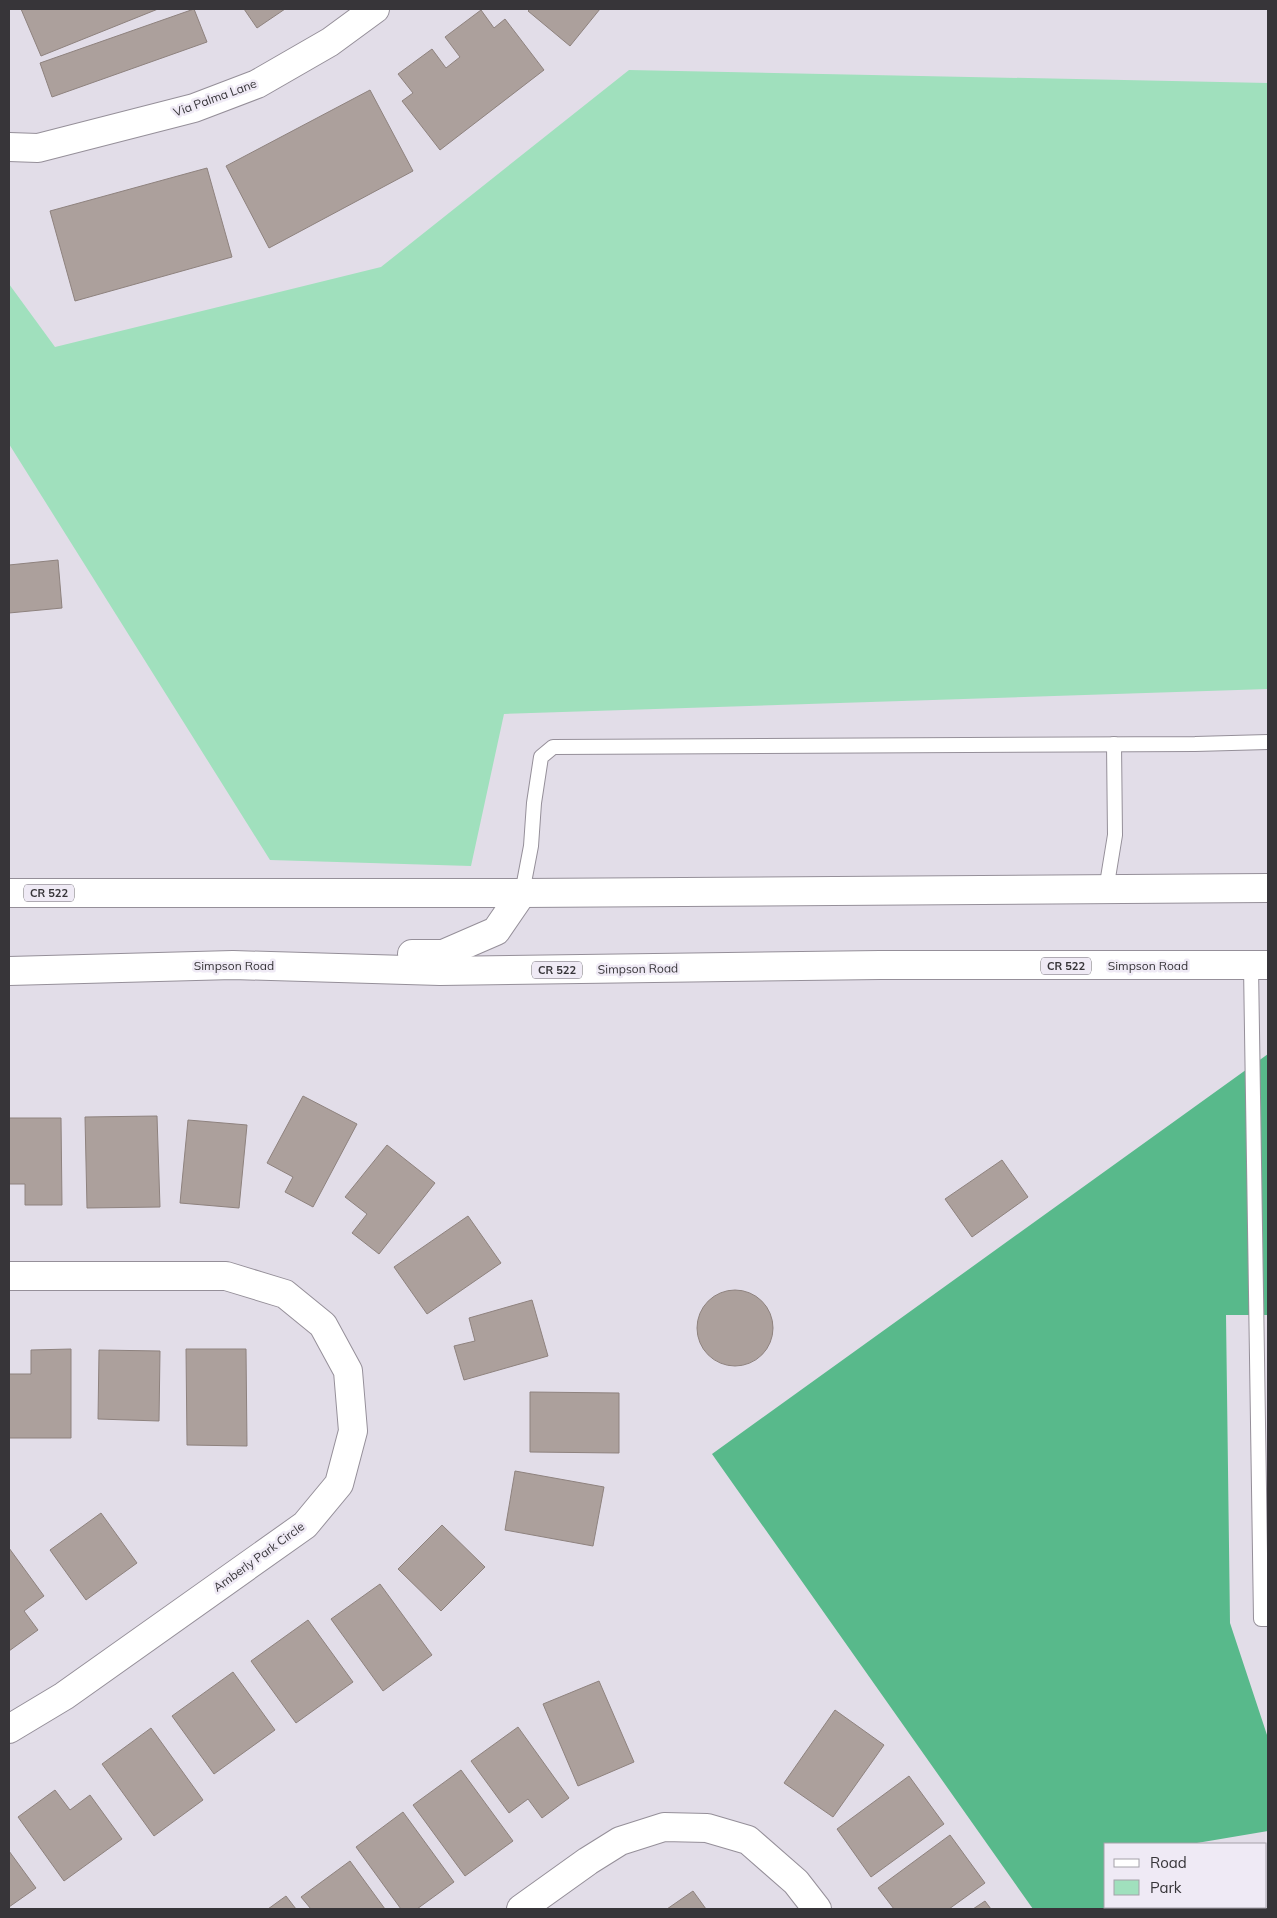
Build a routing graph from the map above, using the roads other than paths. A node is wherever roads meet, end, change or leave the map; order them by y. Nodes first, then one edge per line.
1 (375, 9) edge
2 (9, 147) edge
3 (1268, 742) edge
4 (1114, 744) junction
5 (1268, 888) edge
6 (1106, 890) junction
7 (9, 893) edge
8 (522, 893) junction
9 (233, 965) junction
10 (1260, 966) edge
11 (9, 971) edge
12 (9, 1276) edge
13 (1268, 1619) edge
14 (9, 1729) edge
15 (522, 1909) edge
16 (817, 1909) edge

1 - 2 main road, Via Palma Lane
3 - 4 lane
4 - 6 lane
4 - 8 lane
5 - 6 main road, CR 522
6 - 8 main road, CR 522
7 - 8 main road, CR 522
8 - 9 main road
9 - 10 main road, Simpson Road / CR 522
9 - 11 main road, Simpson Road / CR 522
10 - 13 lane
12 - 14 main road, Amberly Park Circle
15 - 16 main road

